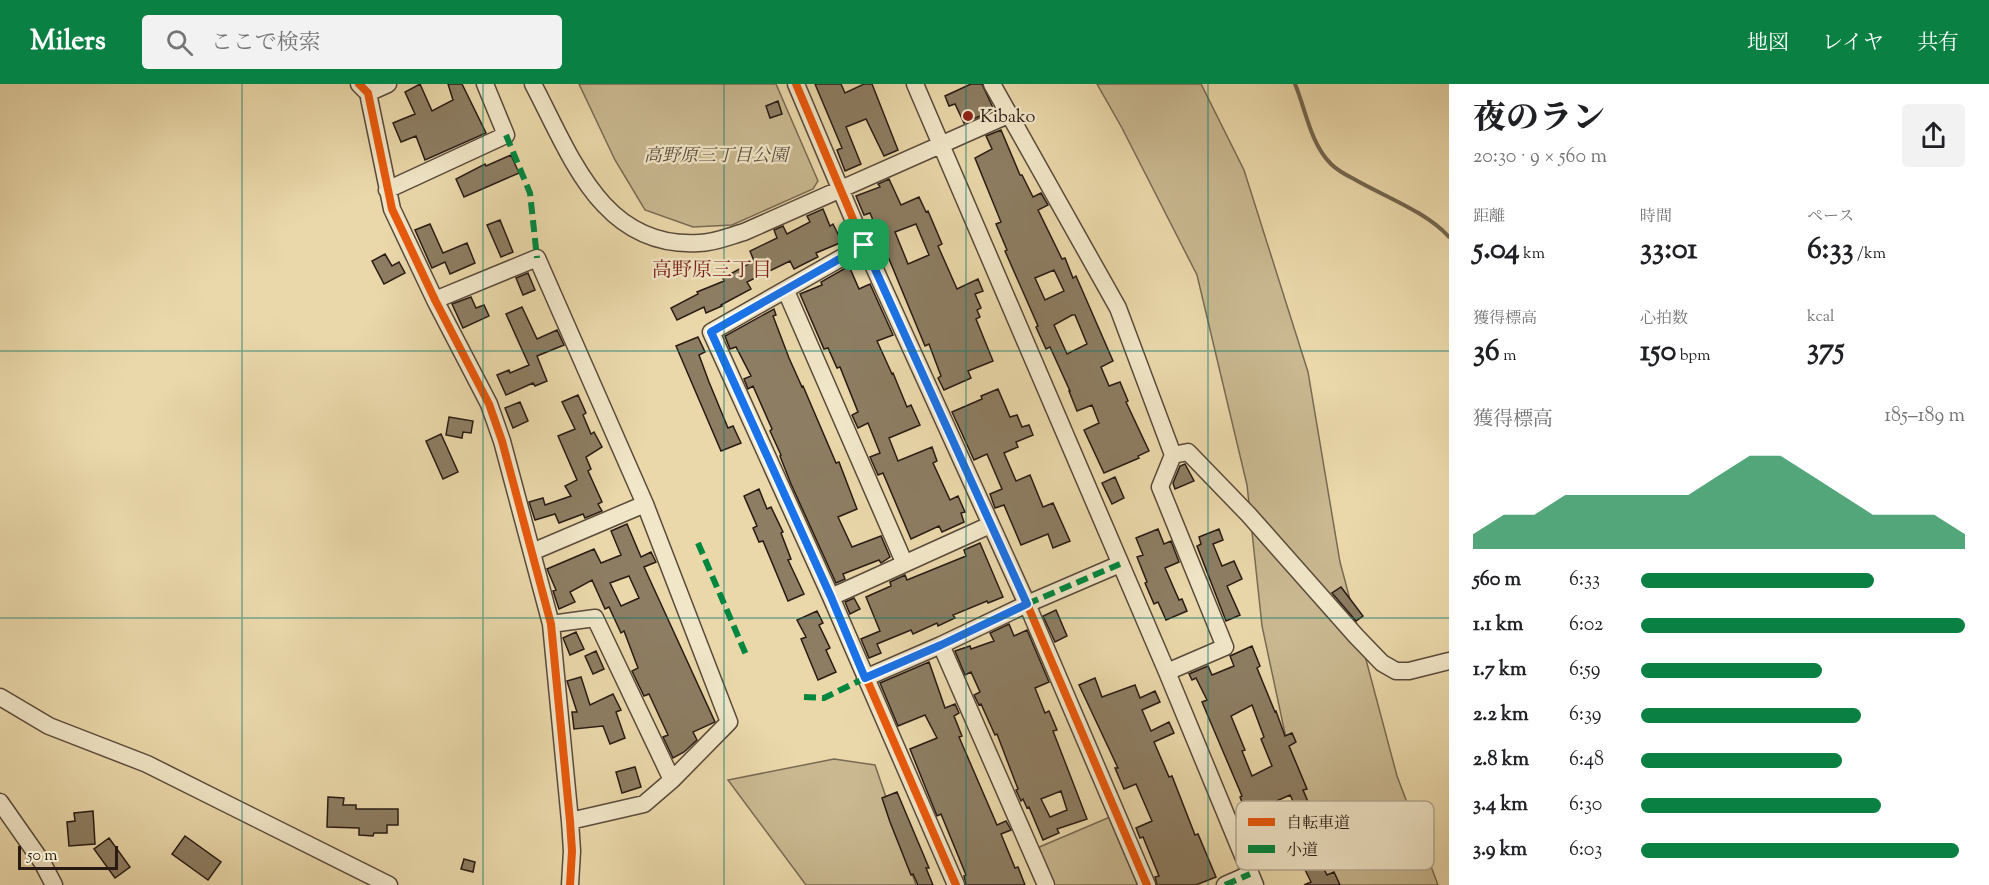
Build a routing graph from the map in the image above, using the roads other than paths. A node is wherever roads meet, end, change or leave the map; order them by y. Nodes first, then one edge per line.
1 (388, 84) edge
2 (485, 84) edge
3 (533, 84) edge
4 (796, 84) edge
5 (915, 84) edge
6 (992, 84) edge
7 (364, 89) edge
8 (1008, 115) junction
9 (943, 145) junction
10 (387, 190) junction
11 (840, 190) junction
12 (864, 245) junction
13 (786, 291) junction
14 (435, 300) junction
15 (1173, 455) junction
16 (645, 504) junction
17 (990, 525) junction
18 (532, 552) junction
19 (904, 562) junction
20 (1120, 564) junction
21 (831, 597) junction
22 (1027, 604) junction
23 (551, 624) junction
24 (941, 645) junction
25 (1449, 660) edge
26 (1167, 672) junction
27 (865, 678) junction
28 (0, 697) edge
29 (672, 780) junction
30 (0, 802) edge
31 (570, 821) junction
32 (1236, 839) edge
33 (1253, 880) edge
34 (54, 885) edge
35 (389, 885) edge
36 (570, 885) edge
37 (956, 885) edge
38 (1046, 885) edge
39 (1147, 885) edge
40 (1226, 885) edge

1 - 7 street
2 - 10 street
3 - 11 street
4 - 11 street
5 - 9 street
6 - 8 street
7 - 10 street
8 - 9 street
8 - 15 street
9 - 11 street
9 - 20 street
10 - 14 street
11 - 12 street
12 - 13 street
12 - 17 street
13 - 19 street
13 - 21 street
14 - 16 street
14 - 18 street
15 - 25 street
15 - 26 street
16 - 18 street
16 - 29 street
17 - 19 street
17 - 22 street
18 - 23 street
19 - 21 street
20 - 22 street
20 - 26 street
21 - 27 street
22 - 24 street
22 - 39 street
23 - 29 street
23 - 31 street
24 - 27 street
24 - 38 street
26 - 32 street
27 - 37 street
28 - 35 street
29 - 31 street
30 - 34 street
31 - 36 street
33 - 40 street

